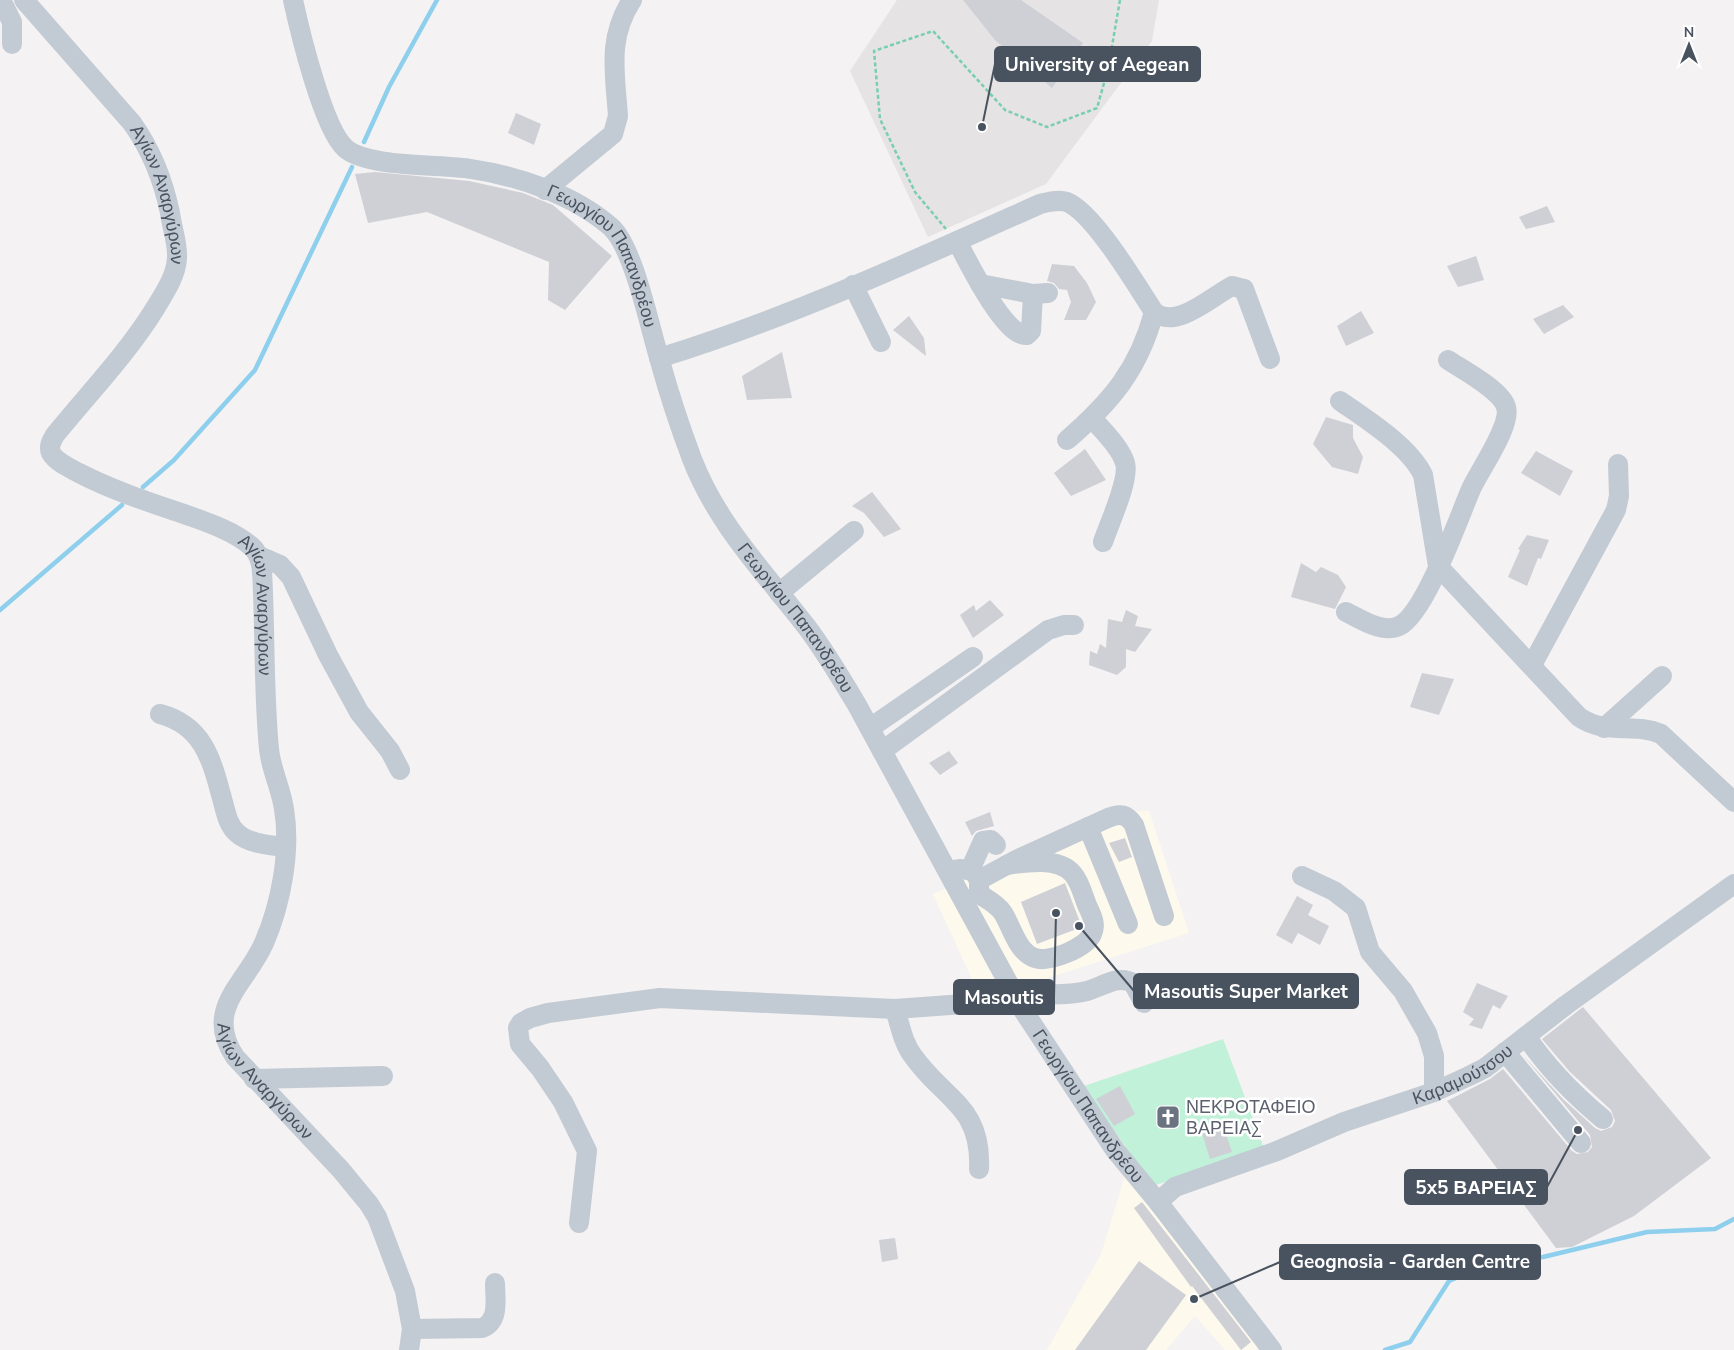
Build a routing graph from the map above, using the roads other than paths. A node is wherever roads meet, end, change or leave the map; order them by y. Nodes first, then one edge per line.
1 (0, 0) edge
2 (24, 0) edge
3 (293, 0) edge
4 (632, 0) edge
5 (12, 44) dead end
6 (546, 190) junction
7 (957, 241) junction
8 (980, 284) junction
9 (853, 285) junction
10 (1154, 312) junction
11 (881, 342) dead end
12 (659, 358) junction
13 (1270, 359) dead end
14 (1448, 360) dead end
15 (1340, 401) dead end
16 (1092, 418) junction
17 (1067, 440) dead end
18 (1618, 464) dead end
19 (854, 531) dead end
20 (1103, 542) dead end
21 (258, 556) junction
22 (1438, 566) junction
23 (779, 592) junction
24 (1346, 612) dead end
25 (1074, 624) dead end
26 (973, 656) dead end
27 (1532, 665) junction
28 (1662, 676) dead end
29 (160, 714) dead end
30 (870, 728) junction
31 (1604, 728) junction
32 (882, 751) junction
33 (400, 770) dead end
34 (1734, 802) edge
35 (1088, 827) junction
36 (996, 845) dead end
37 (285, 847) junction
38 (1008, 865) junction
39 (948, 872) junction
40 (1302, 876) dead end
41 (976, 881) junction
42 (1734, 884) edge
43 (970, 915) junction
44 (1164, 916) dead end
45 (1128, 924) dead end
46 (1014, 993) junction
47 (1144, 1002) dead end
48 (895, 1009) junction
49 (1526, 1036) junction
50 (1505, 1052) junction
51 (384, 1076) dead end
52 (254, 1079) junction
53 (1434, 1092) junction
54 (1603, 1119) dead end
55 (1581, 1143) dead end
56 (979, 1169) dead end
57 (1158, 1202) junction
58 (579, 1223) dead end
59 (495, 1284) dead end
60 (412, 1329) junction
61 (410, 1350) edge
62 (1272, 1350) edge

1 - 5 street
2 - 21 street, Αγίων Αναργύρων
3 - 6 street, Γεωργίου Παπανδρέου
4 - 6 street
6 - 12 street, Γεωργίου Παπανδρέου
7 - 8 street
7 - 9 street
7 - 10 street
8 - 8 street
9 - 11 street
9 - 12 street
10 - 13 street
10 - 16 street
12 - 23 street, Γεωργίου Παπανδρέου
14 - 22 street
15 - 22 street
16 - 17 street
16 - 20 street
18 - 27 street
19 - 23 street
21 - 33 street
21 - 37 street, Αγίων Αναργύρων
22 - 24 street
22 - 27 street
23 - 30 street, Γεωργίου Παπανδρέου
25 - 32 street
26 - 30 street
27 - 31 street
28 - 31 street
29 - 37 street
30 - 32 street, Γεωργίου Παπανδρέου
31 - 34 street
32 - 39 street, Γεωργίου Παπανδρέου
35 - 38 street
35 - 44 street
35 - 45 street
36 - 41 street
37 - 52 street, Αγίων Αναργύρων
38 - 41 street
38 - 41 street
39 - 41 street
39 - 43 street, Γεωργίου Παπανδρέου
40 - 53 street
41 - 43 street
42 - 49 street, Καραμούτσου
43 - 46 street, Γεωργίου Παπανδρέου
46 - 47 street
46 - 48 street
46 - 57 street, Γεωργίου Παπανδρέου
48 - 56 street
48 - 58 street
49 - 50 street, Καραμούτσου
49 - 54 street
50 - 53 street, Καραμούτσου
50 - 55 street
51 - 52 street
52 - 60 street, Αγίων Αναργύρων
53 - 57 street, Καραμούτσου
57 - 62 street, Γεωργίου Παπανδρέου
59 - 60 street
60 - 61 street, Αγίων Αναργύρων

